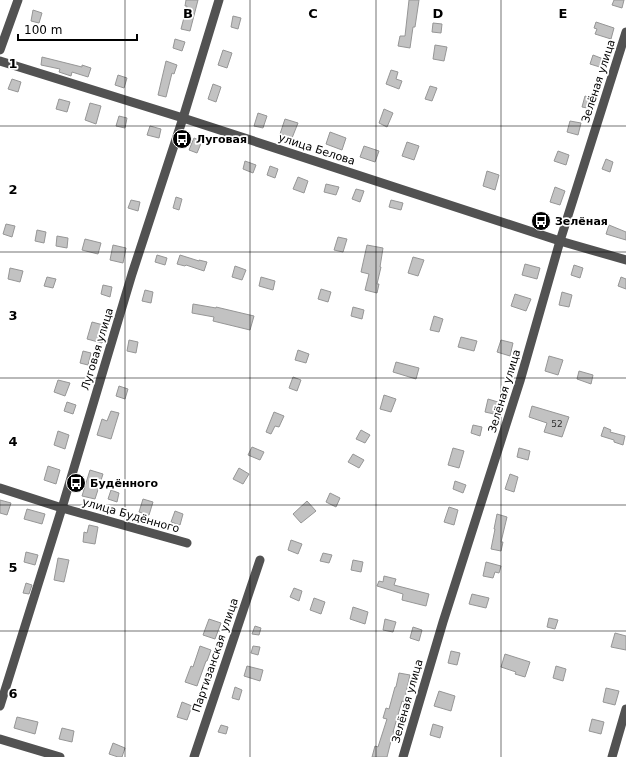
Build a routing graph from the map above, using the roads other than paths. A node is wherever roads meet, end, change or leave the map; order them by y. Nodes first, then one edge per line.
1 (18, 0) edge
2 (219, 0) edge
3 (626, 32) edge
4 (0, 50) edge
5 (0, 61) edge
6 (183, 118) junction
7 (560, 241) junction
8 (626, 260) edge
9 (0, 488) edge
10 (62, 508) junction
11 (187, 543) dead end
12 (260, 560) dead end
13 (0, 706) edge
14 (626, 709) edge
15 (0, 739) edge
16 (60, 757) edge
17 (194, 757) edge
18 (403, 757) edge
19 (612, 757) edge

1 - 4 street
2 - 6 street, Луговая улица
3 - 7 street, Зелёная улица
5 - 6 street, улица Белова
6 - 7 street, улица Белова
6 - 10 street, Луговая улица
7 - 8 street, улица Белова
7 - 18 street, Зелёная улица
9 - 10 street, улица Будённого
10 - 11 street, улица Будённого
10 - 13 street, Луговая улица
12 - 17 street, Партизанская улица
14 - 19 street
15 - 16 street

